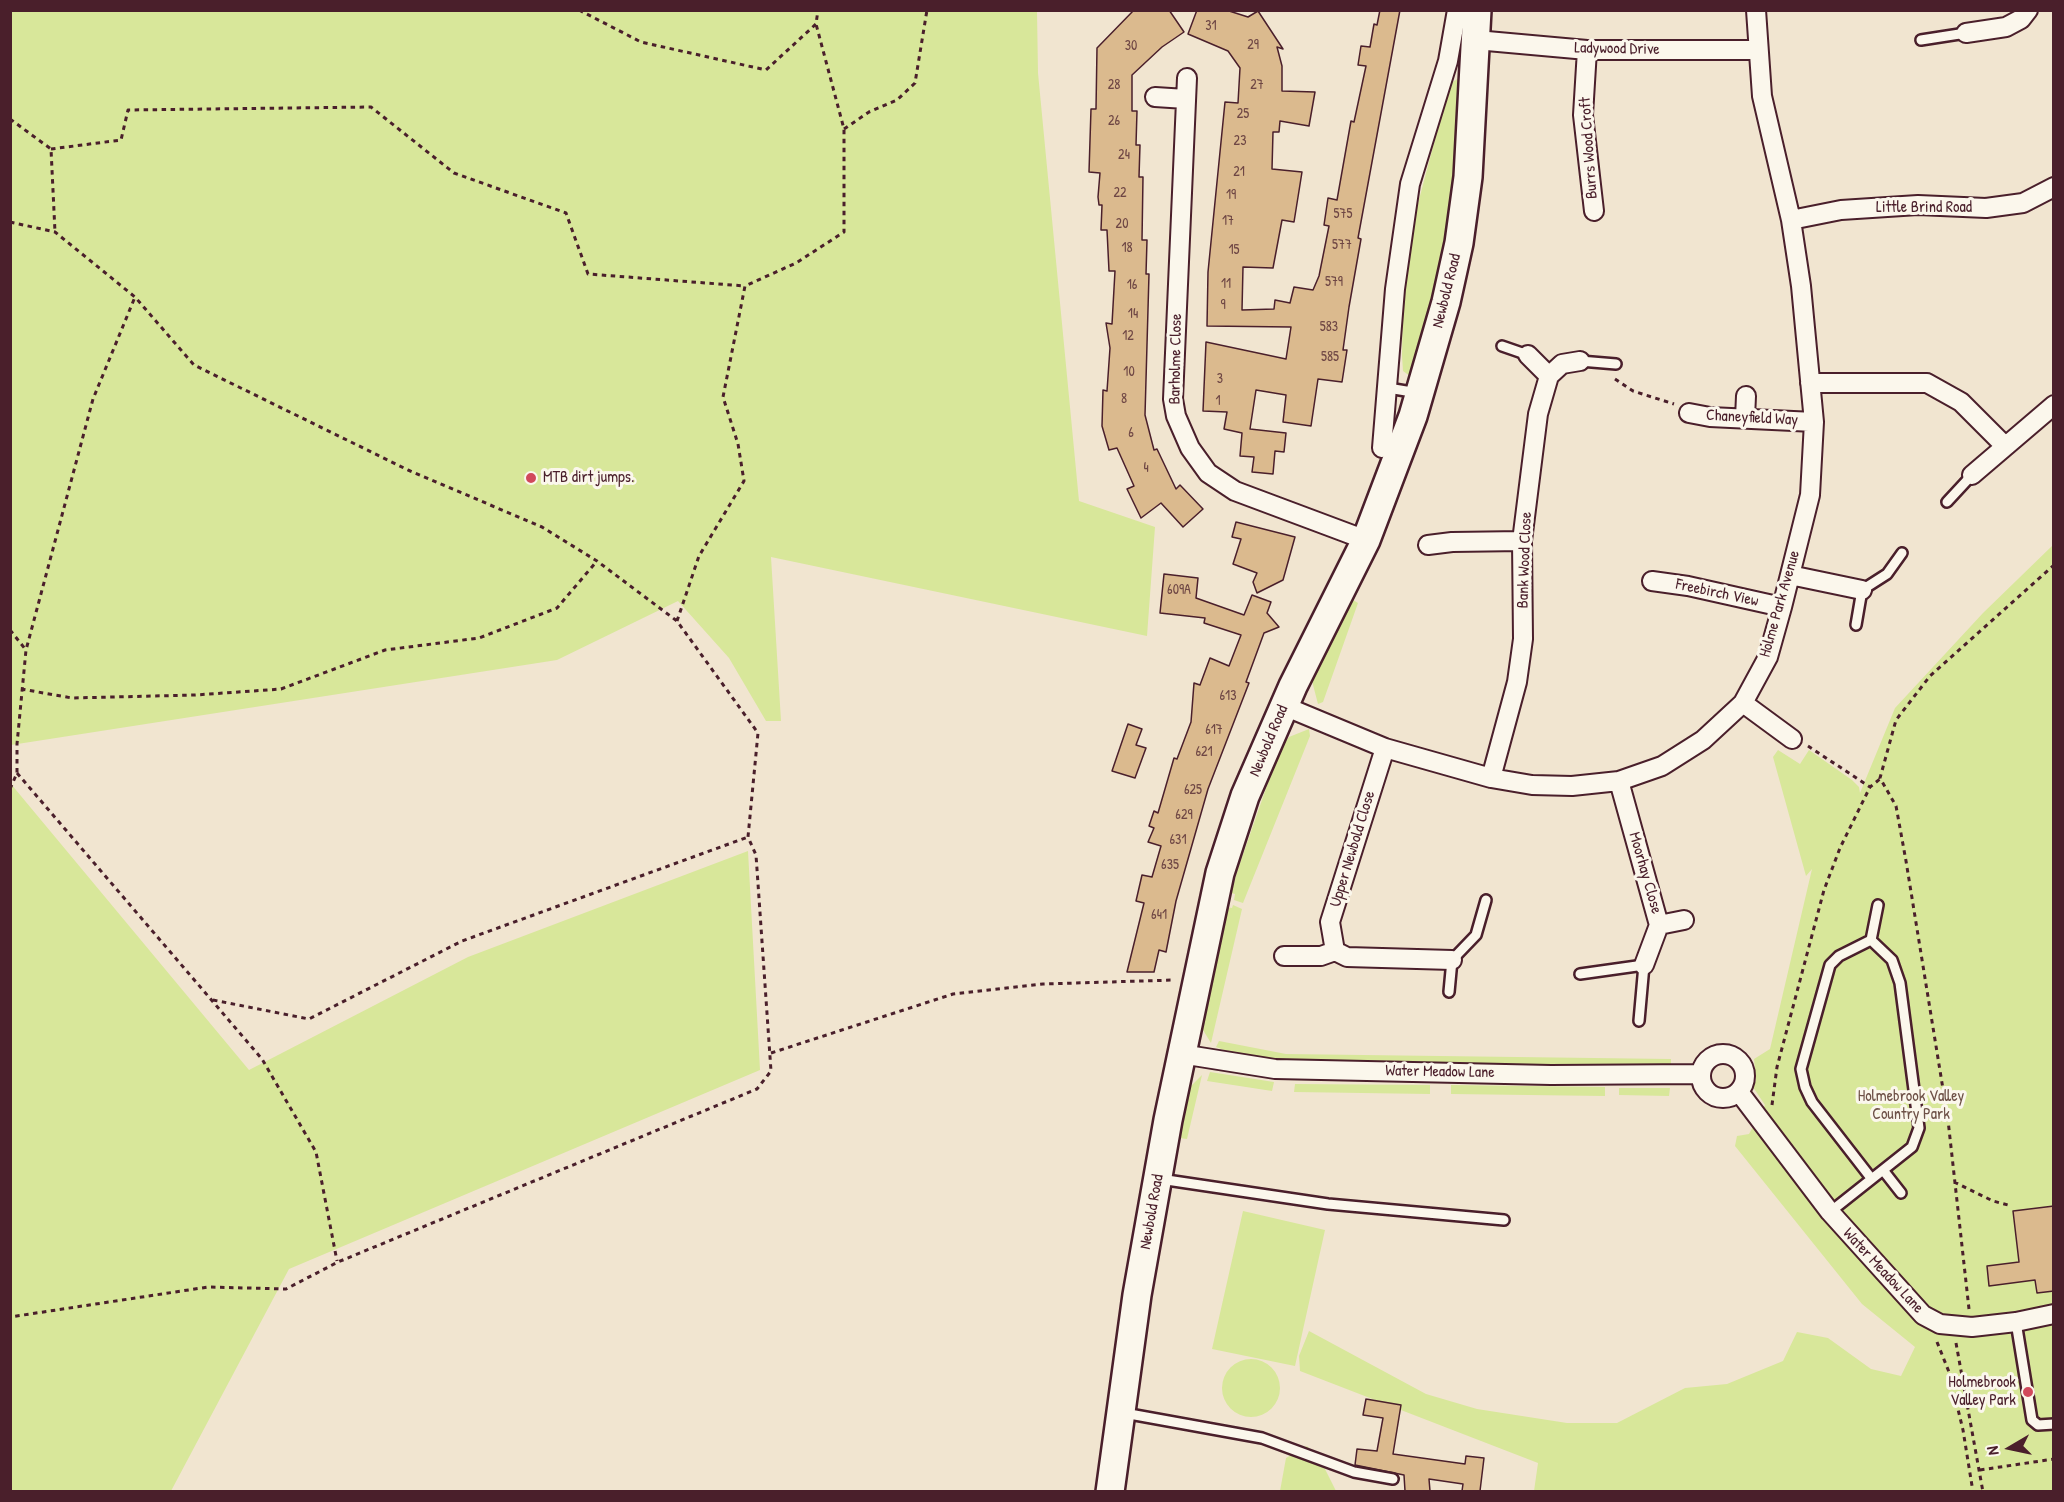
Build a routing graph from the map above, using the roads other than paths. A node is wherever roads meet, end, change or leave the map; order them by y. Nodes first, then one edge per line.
1 (1457, 10) edge
2 (1477, 10) edge
3 (1756, 10) edge
4 (2028, 10) edge
5 (1966, 33) joint
6 (1921, 40) dead end
7 (1587, 50) junction
8 (1757, 50) junction
9 (1464, 58) junction
10 (1187, 78) dead end
11 (1155, 97) dead end
12 (1186, 99) junction
13 (2054, 188) edge
14 (1594, 211) dead end
15 (1791, 220) junction
16 (1502, 346) dead end
17 (1528, 355) joint
18 (1580, 361) joint
19 (1616, 364) dead end
20 (1549, 376) junction
21 (1810, 383) junction
22 (1388, 388) junction
23 (1420, 393) junction
24 (1746, 396) dead end
25 (2054, 405) edge
26 (1689, 413) road end
27 (1744, 418) junction
28 (1814, 422) junction
29 (2004, 445) junction
30 (1382, 448) dead end
31 (1972, 475) joint
32 (1947, 502) dead end
33 (1366, 540) junction
34 (1522, 541) junction
35 (1428, 545) dead end
36 (1902, 553) dead end
37 (1790, 575) junction
38 (1652, 581) dead end
39 (1862, 590) junction
40 (1782, 607) junction
41 (1856, 625) dead end
42 (1743, 703) junction
43 (1284, 706) junction
44 (1792, 739) road end
45 (1385, 748) junction
46 (1491, 778) junction
47 (1619, 781) junction
48 (1486, 900) dead end
49 (1878, 905) dead end
50 (1684, 920) dead end
51 (1659, 925) junction
52 (1871, 940) junction
53 (1335, 951) junction
54 (1284, 956) dead end
55 (1452, 960) junction
56 (1644, 965) junction
57 (1580, 974) dead end
58 (1449, 993) dead end
59 (1639, 1021) dead end
60 (1181, 1054) junction
61 (1700, 1074) junction
62 (1739, 1092) junction
63 (1883, 1170) junction
64 (1157, 1178) junction
65 (1871, 1178) junction
66 (1901, 1193) dead end
67 (1830, 1212) junction
68 (1504, 1220) dead end
69 (2054, 1314) edge
70 (2016, 1322) junction
71 (1122, 1413) junction
72 (2054, 1424) edge
73 (1393, 1479) dead end
74 (1110, 1491) edge

1 - 9 street, Newbold Road
2 - 9 main road, Newbold Road
3 - 8 street, Holme Park Avenue
4 - 5 street
5 - 6 lane
7 - 8 street, Ladywood Drive
7 - 9 street, Ladywood Drive
7 - 14 street, Burrs Wood Croft
8 - 15 street, Holme Park Avenue
9 - 22 street, Newbold Road
9 - 23 main road, Newbold Road
10 - 12 street, Barholme Close
11 - 12 street
12 - 33 street, Barholme Close
13 - 15 street, Little Brind Road
15 - 21 street, Holme Park Avenue
16 - 17 lane
17 - 20 street
18 - 19 lane
18 - 20 street
20 - 34 street, Bank Wood Close
21 - 28 street, Holme Park Avenue
21 - 29 street
22 - 23 lane
22 - 30 street, Newbold Road
23 - 33 main road, Newbold Road
24 - 27 street
25 - 29 street
26 - 27 street, Chaneyfield Way
27 - 28 street, Chaneyfield Way
28 - 37 street, Holme Park Avenue
29 - 31 street
31 - 32 lane
33 - 43 main road, Newbold Road
34 - 35 street
34 - 46 street, Bank Wood Close
36 - 39 lane
37 - 39 street
37 - 40 street, Holme Park Avenue
38 - 40 street, Freebirch View
39 - 41 lane
40 - 42 street, Holme Park Avenue
42 - 44 street
42 - 47 street, Holme Park Avenue
43 - 45 street, Holme Park Avenue
43 - 60 main road, Newbold Road
45 - 46 street, Holme Park Avenue
45 - 53 street, Upper Newbold Close
46 - 47 street, Holme Park Avenue
47 - 51 street, Moorhay Close
48 - 55 lane
49 - 52 lane
50 - 51 street
51 - 56 street, Moorhay Close
52 - 63 lane
52 - 65 lane
53 - 54 street
53 - 55 street
55 - 58 lane
56 - 57 lane
56 - 59 lane
60 - 61 street, Water Meadow Lane
60 - 64 main road, Newbold Road
61 - 62 street
61 - 62 street
62 - 67 street, Water Meadow Lane
63 - 65 lane
63 - 66 lane
64 - 68 lane
64 - 71 main road, Newbold Road
65 - 67 lane
67 - 70 street, Water Meadow Lane
69 - 70 street, Water Meadow Lane
70 - 72 lane
71 - 73 lane
71 - 74 main road, Newbold Road

